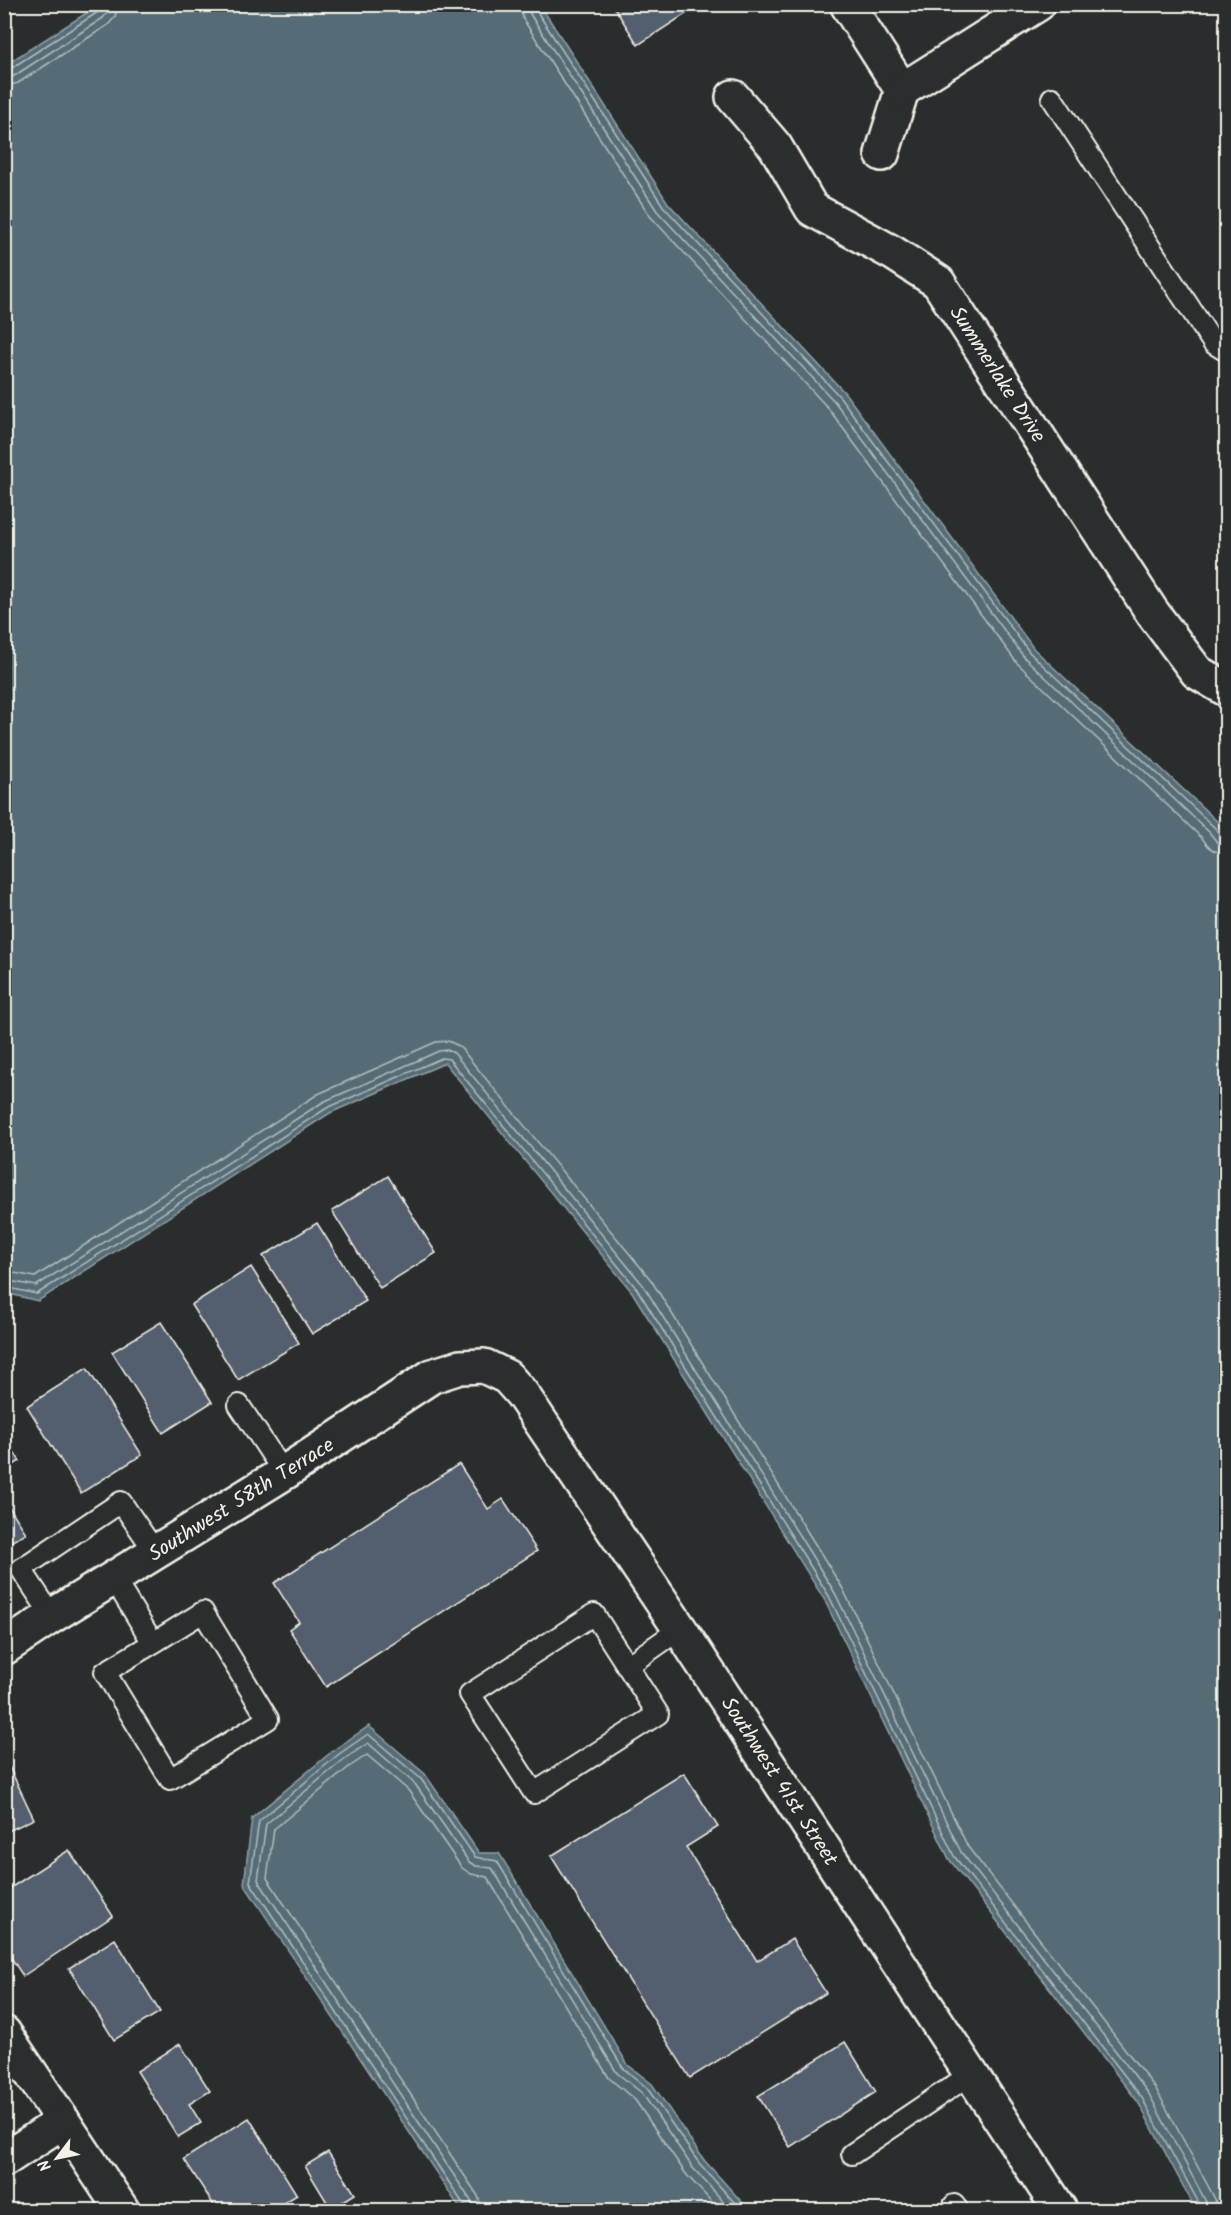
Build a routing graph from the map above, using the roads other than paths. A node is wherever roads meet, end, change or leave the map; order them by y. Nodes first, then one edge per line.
1 (847, 4) edge
2 (1038, 4) edge
3 (902, 90) junction
4 (733, 98) dead end
5 (1052, 98) dead end
6 (882, 154) dead end
7 (1227, 351) edge
8 (1227, 689) edge
9 (484, 1366) joint
10 (239, 1405) dead end
11 (284, 1473) junction
12 (156, 1553) junction
13 (114, 1579) junction
14 (52, 1616) junction
15 (680, 1629) junction
16 (153, 1643) junction
17 (4, 1648) edge
18 (627, 1666) junction
19 (4, 2033) edge
20 (971, 2074) junction
21 (63, 2121) junction
22 (852, 2154) dead end
23 (4, 2160) edge
24 (1056, 2209) edge
25 (122, 2211) edge

1 - 3 street
2 - 3 street
3 - 6 street
4 - 8 street, Summerlake Drive
5 - 7 lane
9 - 11 street, Southwest 58th Terrace
9 - 15 street, Southwest 41st Street
10 - 11 lane
11 - 12 street, Southwest 58th Terrace
12 - 13 street, Southwest 58th Terrace
12 - 14 lane
13 - 14 street, Southwest 58th Terrace
13 - 16 lane
14 - 17 street, Southwest 58th Terrace
15 - 18 lane
15 - 20 street, Southwest 41st Street
16 - 16 lane
18 - 18 lane
19 - 21 street
20 - 22 lane
20 - 24 street, Southwest 41st Street
21 - 23 street
21 - 25 street

